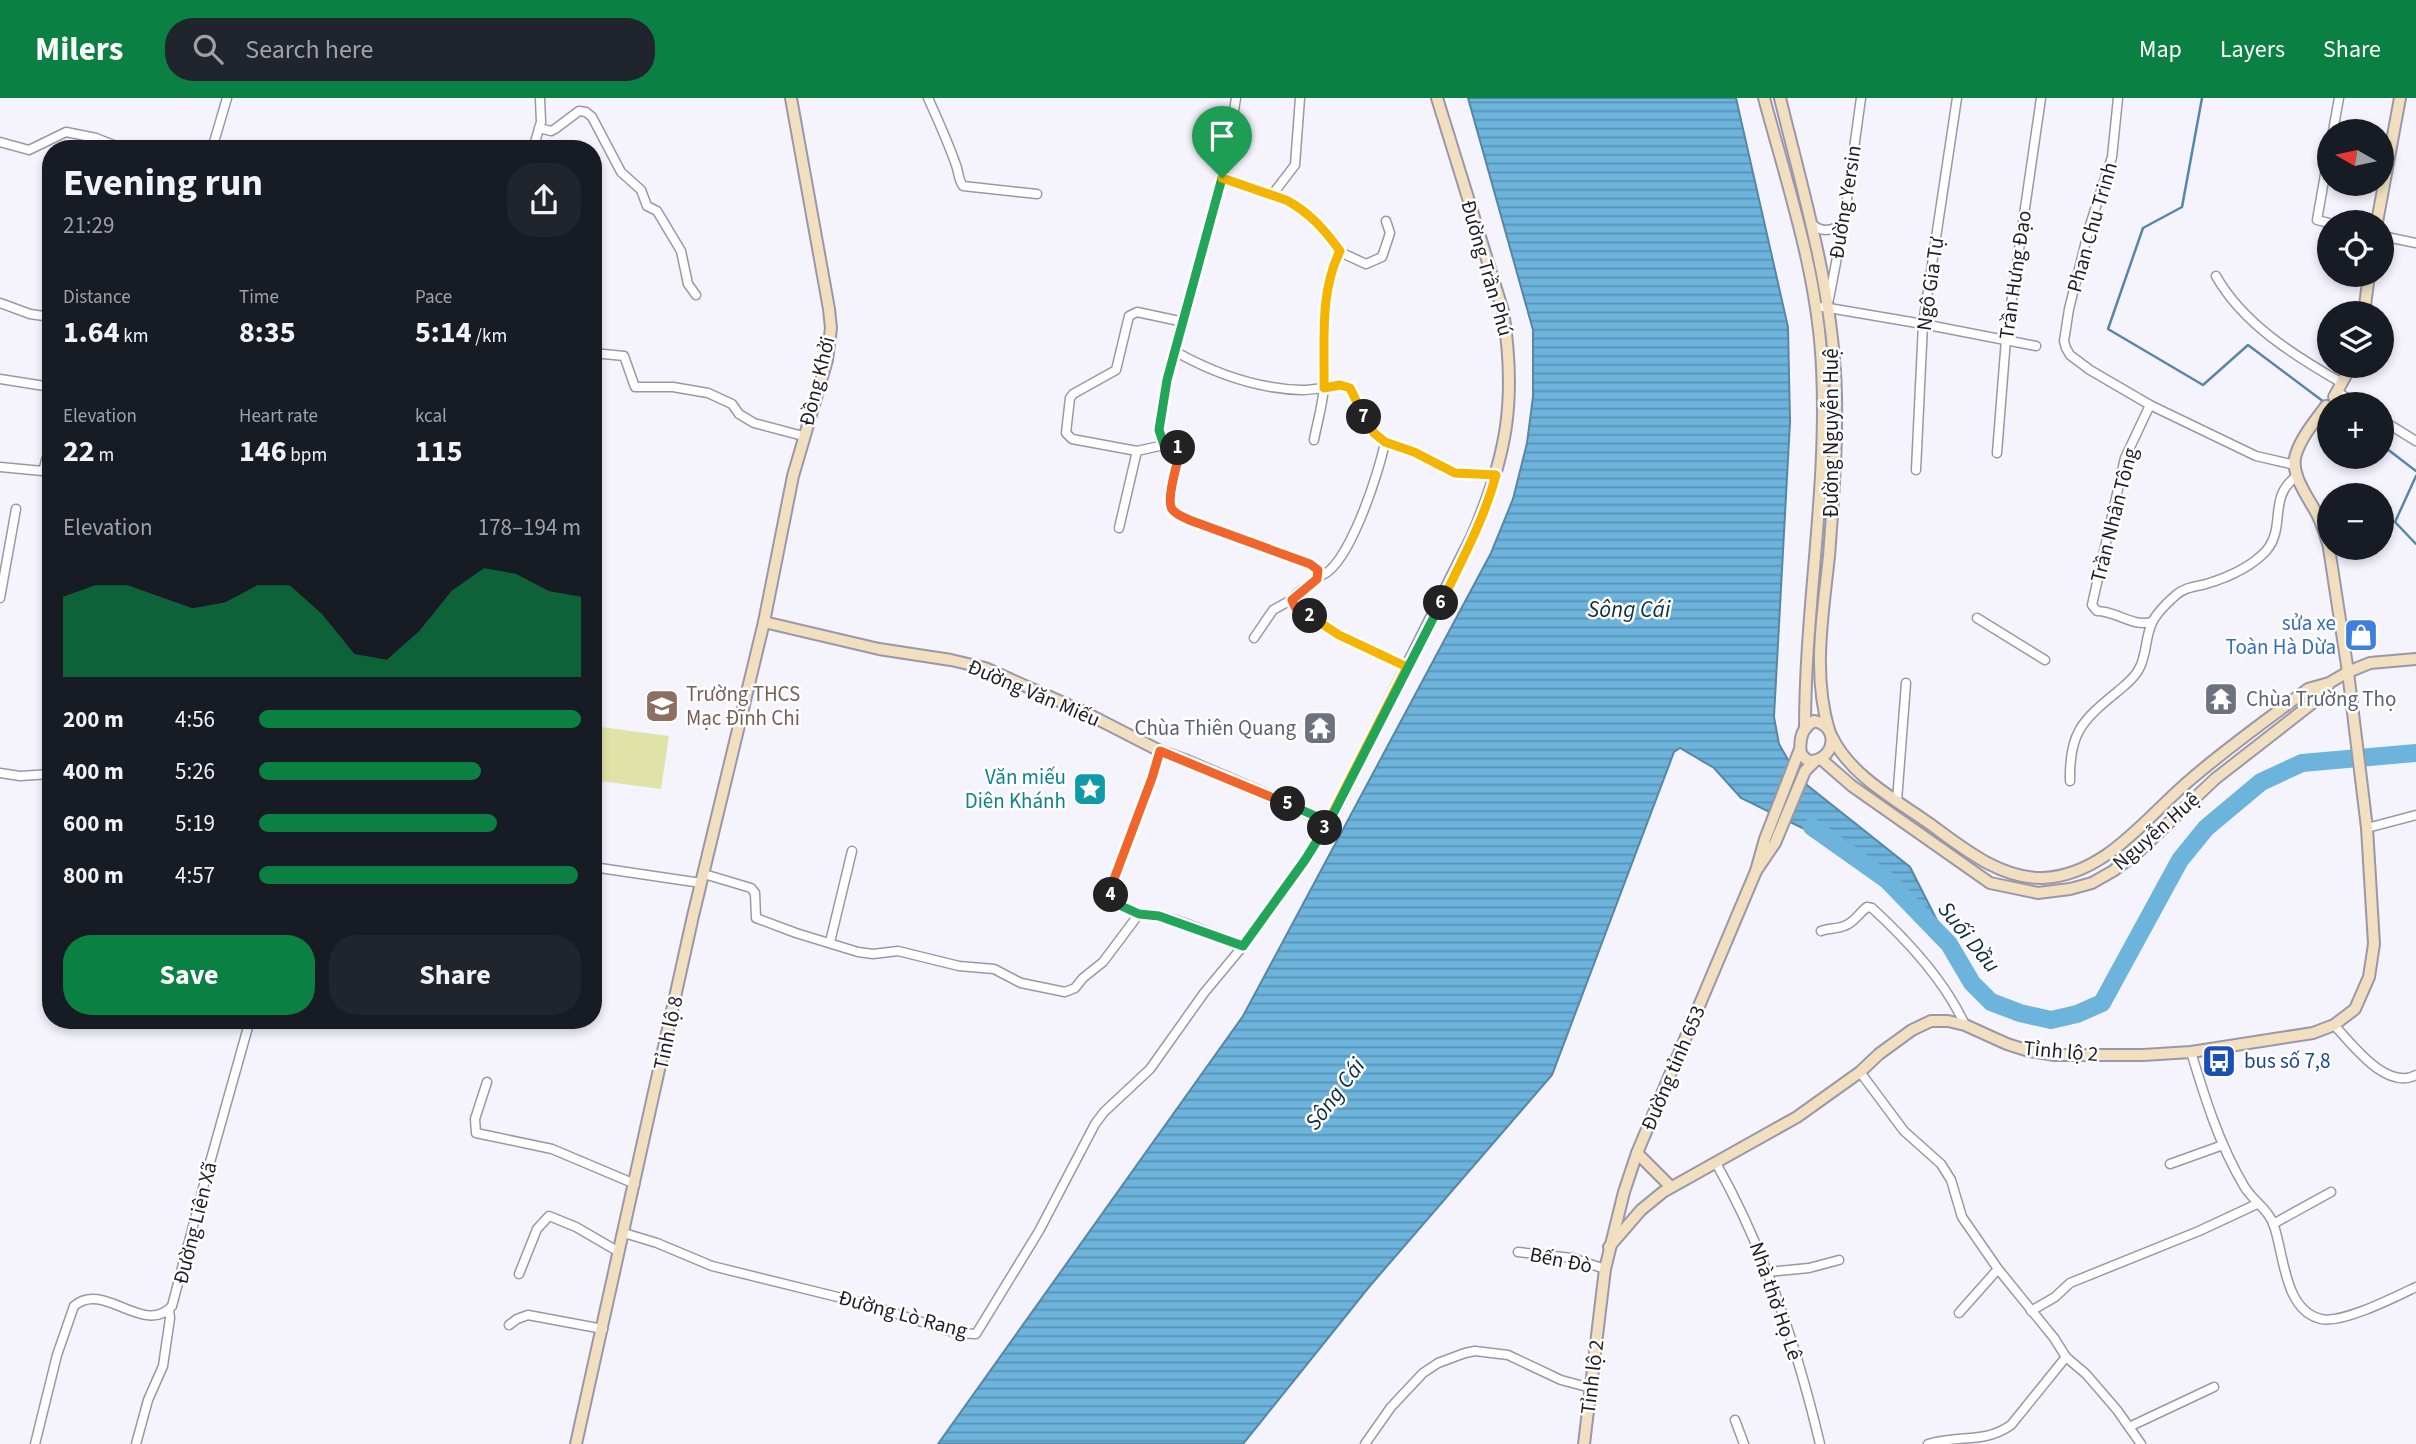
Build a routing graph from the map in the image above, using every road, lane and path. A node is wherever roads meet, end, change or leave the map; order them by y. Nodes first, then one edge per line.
1 (227, 98) edge
2 (540, 98) edge
3 (791, 98) edge
4 (928, 98) edge
5 (1236, 98) edge
6 (1300, 98) edge
7 (1437, 98) edge
8 (1764, 98) edge
9 (1780, 98) edge
10 (1861, 98) edge
11 (1956, 98) edge
12 (2040, 98) edge
13 (2119, 98) edge
14 (2340, 98) edge
15 (2400, 98) edge
16 (2336, 119) edge
17 (539, 128) junction
18 (50, 140) edge
19 (99, 140) edge
20 (215, 140) edge
21 (536, 140) edge
22 (0, 142) edge
23 (42, 144) edge
24 (1222, 178) junction
25 (1037, 194) dead end
26 (1272, 195) junction
27 (2379, 210) edge
28 (1386, 220) dead end
29 (1844, 221) junction
30 (1811, 223) junction
31 (2394, 238) edge
32 (2416, 243) edge
33 (1340, 251) junction
34 (2216, 276) dead end
35 (696, 295) dead end
36 (0, 303) edge
37 (1822, 307) junction
38 (42, 315) edge
39 (1184, 322) junction
40 (1923, 324) junction
41 (2006, 339) junction
42 (2036, 346) dead end
43 (1176, 352) junction
44 (602, 354) edge
45 (2344, 378) edge
46 (0, 379) edge
47 (42, 386) edge
48 (1324, 388) junction
49 (2338, 390) junction
50 (2341, 392) edge
51 (2150, 405) junction
52 (2317, 417) edge
53 (2394, 427) edge
54 (803, 436) junction
55 (1314, 440) dead end
56 (2416, 441) edge
57 (1385, 442) junction
58 (1164, 445) junction
59 (1137, 450) junction
60 (1997, 453) dead end
61 (0, 467) edge
62 (1916, 470) dead end
63 (42, 471) edge
64 (2296, 471) junction
65 (1496, 475) junction
66 (16, 509) dead end
67 (2317, 514) edge
68 (1119, 528) dead end
69 (1815, 542) junction
70 (1830, 544) junction
71 (2331, 560) edge
72 (1318, 576) junction
73 (0, 598) edge
74 (1292, 600) junction
75 (1977, 618) dead end
76 (764, 622) junction
77 (2152, 622) junction
78 (1254, 638) dead end
79 (2416, 659) edge
80 (2045, 660) dead end
81 (1407, 667) junction
82 (2348, 671) junction
83 (1906, 682) dead end
84 (2329, 683) junction
85 (1805, 728) junction
86 (1830, 734) junction
87 (1800, 749) junction
88 (1160, 751) junction
89 (1818, 760) junction
90 (0, 773) edge
91 (42, 775) edge
92 (2070, 781) dead end
93 (1898, 802) junction
94 (2416, 815) edge
95 (1329, 822) junction
96 (2367, 828) junction
97 (1946, 836) junction
98 (1770, 841) junction
99 (1938, 848) junction
100 (852, 851) dead end
101 (602, 868) edge
102 (703, 878) junction
103 (1139, 914) junction
104 (1821, 931) dead end
105 (830, 942) junction
106 (1243, 946) junction
107 (1965, 1025) junction
108 (2334, 1025) junction
109 (247, 1029) edge
110 (2191, 1052) junction
111 (1860, 1072) junction
112 (2416, 1075) edge
113 (487, 1082) dead end
114 (2223, 1144) junction
115 (1637, 1153) junction
116 (1716, 1163) junction
117 (2170, 1164) dead end
118 (635, 1184) junction
119 (1671, 1187) junction
120 (2331, 1192) dead end
121 (2257, 1204) junction
122 (2273, 1224) junction
123 (624, 1233) junction
124 (1609, 1247) junction
125 (620, 1252) junction
126 (1518, 1252) dead end
127 (1839, 1260) dead end
128 (1605, 1269) junction
129 (1998, 1269) junction
130 (1768, 1272) junction
131 (519, 1274) dead end
132 (2416, 1287) edge
133 (169, 1310) junction
134 (2031, 1311) junction
135 (1959, 1313) dead end
136 (509, 1325) dead end
137 (603, 1329) junction
138 (2067, 1357) junction
139 (2214, 1387) dead end
140 (1591, 1388) junction
141 (1735, 1420) dead end
142 (2129, 1427) junction
143 (1992, 1442) edge
144 (35, 1444) edge
145 (136, 1444) edge
146 (576, 1444) edge
147 (1365, 1444) edge
148 (1584, 1444) edge
149 (1744, 1444) edge
150 (1821, 1444) edge
151 (1928, 1444) edge
152 (2141, 1444) edge

1 - 20 street
2 - 17 street
3 - 54 main road, Đồng Khởi
4 - 25 street
5 - 24 street
6 - 26 street
7 - 65 main road, Đường Trần Phú
8 - 37 main road, Đường Nguyễn Huệ
9 - 30 main road, Đường Nguyễn Huệ
10 - 29 street, Đường Yersin
11 - 40 street, Ngô Gia Tự
12 - 41 street, Trần Hưng Đạo
13 - 51 street, Phan Chu Trinh
14 - 16 street
15 - 27 main road
17 - 21 street
17 - 35 street
18 - 19 street
22 - 23 street
24 - 26 street
24 - 39 street
26 - 33 street
28 - 33 street
29 - 30 street
29 - 37 street, Đường Yersin
30 - 37 main road, Đường Nguyễn Huệ
31 - 32 street
33 - 48 street
34 - 49 street
36 - 38 street
37 - 40 street
37 - 69 main road, Đường Nguyễn Huệ
37 - 70 main road, Đường Nguyễn Huệ
39 - 43 street
39 - 59 street
40 - 41 street
40 - 62 street, Ngô Gia Tự
41 - 42 street
41 - 60 street, Trần Hưng Đạo
43 - 48 street
43 - 58 street
44 - 54 street
45 - 49 main road
46 - 47 street
48 - 55 street
48 - 57 street
49 - 50 street
51 - 64 street
51 - 77 street, Trần Nhân Tông
52 - 64 main road
53 - 56 street
54 - 76 main road, Đồng Khởi
57 - 65 street
57 - 72 street
58 - 59 street
58 - 72 street
59 - 68 street
61 - 63 street
64 - 67 main road, Tỉnh lộ 2
64 - 77 street
65 - 81 main road, Đường Trần Phú
66 - 73 street
69 - 70 main road
69 - 85 main road, Đường Nguyễn Huệ
70 - 86 main road, Đường Nguyễn Huệ
71 - 82 main road, Tỉnh lộ 2
72 - 74 street
74 - 78 street
74 - 81 street
75 - 80 street
76 - 88 main road, Đường Văn Miếu
76 - 102 main road, Tỉnh lộ 8
77 - 92 street
79 - 82 main road, Nguyễn Huệ
81 - 95 main road, Đường Trần Phú
82 - 84 main road, Nguyễn Huệ
82 - 96 main road, Tỉnh lộ 2
83 - 93 street
84 - 97 main road, Nguyễn Huệ
84 - 99 main road, Nguyễn Huệ
85 - 86 main road
85 - 87 main road
86 - 89 main road
86 - 93 main road, Nguyễn Huệ
87 - 89 main road
87 - 98 main road, Đường tỉnh 653
88 - 95 main road, Đường Văn Miếu
88 - 103 street
89 - 98 main road, Đường tỉnh 653
89 - 99 main road, Nguyễn Huệ
90 - 91 street
93 - 97 main road, Nguyễn Huệ
94 - 96 street
95 - 106 street
96 - 108 main road, Tỉnh lộ 2
97 - 99 main road
98 - 115 main road, Đường tỉnh 653
100 - 105 street
101 - 102 street
102 - 105 street
102 - 118 main road, Tỉnh lộ 8
103 - 105 street
103 - 106 street
104 - 107 street
106 - 123 street, Đường Lò Rang
107 - 110 main road, Tỉnh lộ 2
107 - 111 main road, Tỉnh lộ 2
108 - 110 main road, Tỉnh lộ 2
108 - 112 street
109 - 133 street, Đường Liên Xã
110 - 114 street
111 - 116 main road, Tỉnh lộ 2
111 - 129 street
113 - 118 street
114 - 117 street
114 - 121 street
115 - 119 main road
115 - 124 main road, Đường tỉnh 653
116 - 119 main road, Tỉnh lộ 2
116 - 130 street, Nhà thờ Họ Lê
118 - 123 main road, Tỉnh lộ 8
119 - 124 main road, Tỉnh lộ 2
120 - 122 street
121 - 122 street
121 - 134 street
122 - 132 street
123 - 125 main road, Tỉnh lộ 8
124 - 128 main road, Đường tỉnh 653
125 - 131 street
125 - 137 main road, Tỉnh lộ 8
126 - 128 street, Bến Đò
127 - 130 street
128 - 140 main road, Tỉnh lộ 2
129 - 134 street
129 - 135 street
130 - 150 street, Nhà thờ Họ Lê
133 - 144 street, Đường Liên Xã
133 - 145 street
134 - 138 street
136 - 137 street
137 - 146 main road, Tỉnh lộ 8
138 - 142 street
138 - 143 street
139 - 142 street
140 - 147 street
140 - 148 main road, Tỉnh lộ 2
141 - 149 street
142 - 152 street
143 - 151 street

